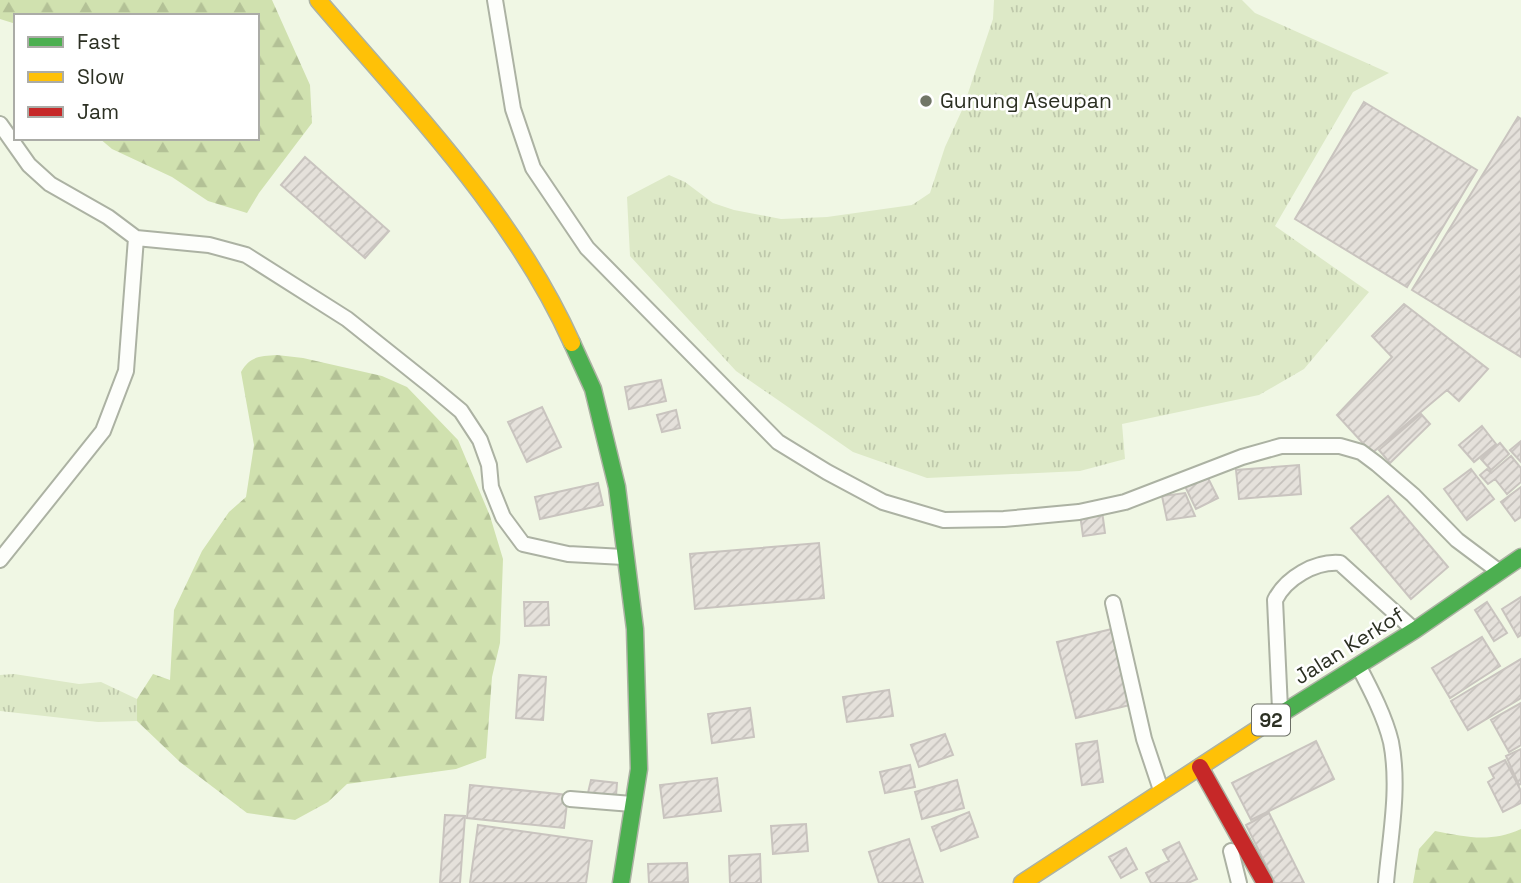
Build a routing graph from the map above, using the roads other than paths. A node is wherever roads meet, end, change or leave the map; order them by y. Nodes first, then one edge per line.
1 (318, 0) edge
2 (495, 0) edge
3 (0, 124) edge
4 (136, 238) junction
5 (625, 557) junction
6 (1521, 557) edge
7 (0, 560) edge
8 (1501, 572) junction
9 (1113, 603) dead end
10 (1415, 631) junction
11 (1358, 666) junction
12 (1280, 714) junction
13 (1195, 769) junction
14 (1161, 791) junction
15 (570, 799) dead end
16 (633, 804) junction
17 (621, 883) edge
18 (1022, 883) edge
19 (1239, 883) edge
20 (1265, 883) edge
21 (1386, 883) edge

1 - 5 street
2 - 8 lane
3 - 4 lane
4 - 5 lane
4 - 7 lane
5 - 16 street
6 - 8 street, Jalan Kerkof / 92
8 - 10 street, Jalan Kerkof / 92
9 - 14 lane
10 - 11 street, Jalan Kerkof / 92
10 - 12 lane
11 - 12 street, Jalan Kerkof / 92
11 - 21 lane
12 - 13 street, Jalan Kerkof / 92
13 - 14 street, Jalan Kerkof / 92
13 - 19 lane
13 - 20 street
14 - 18 street, Jalan Kerkof / 92
15 - 16 lane
16 - 17 street

